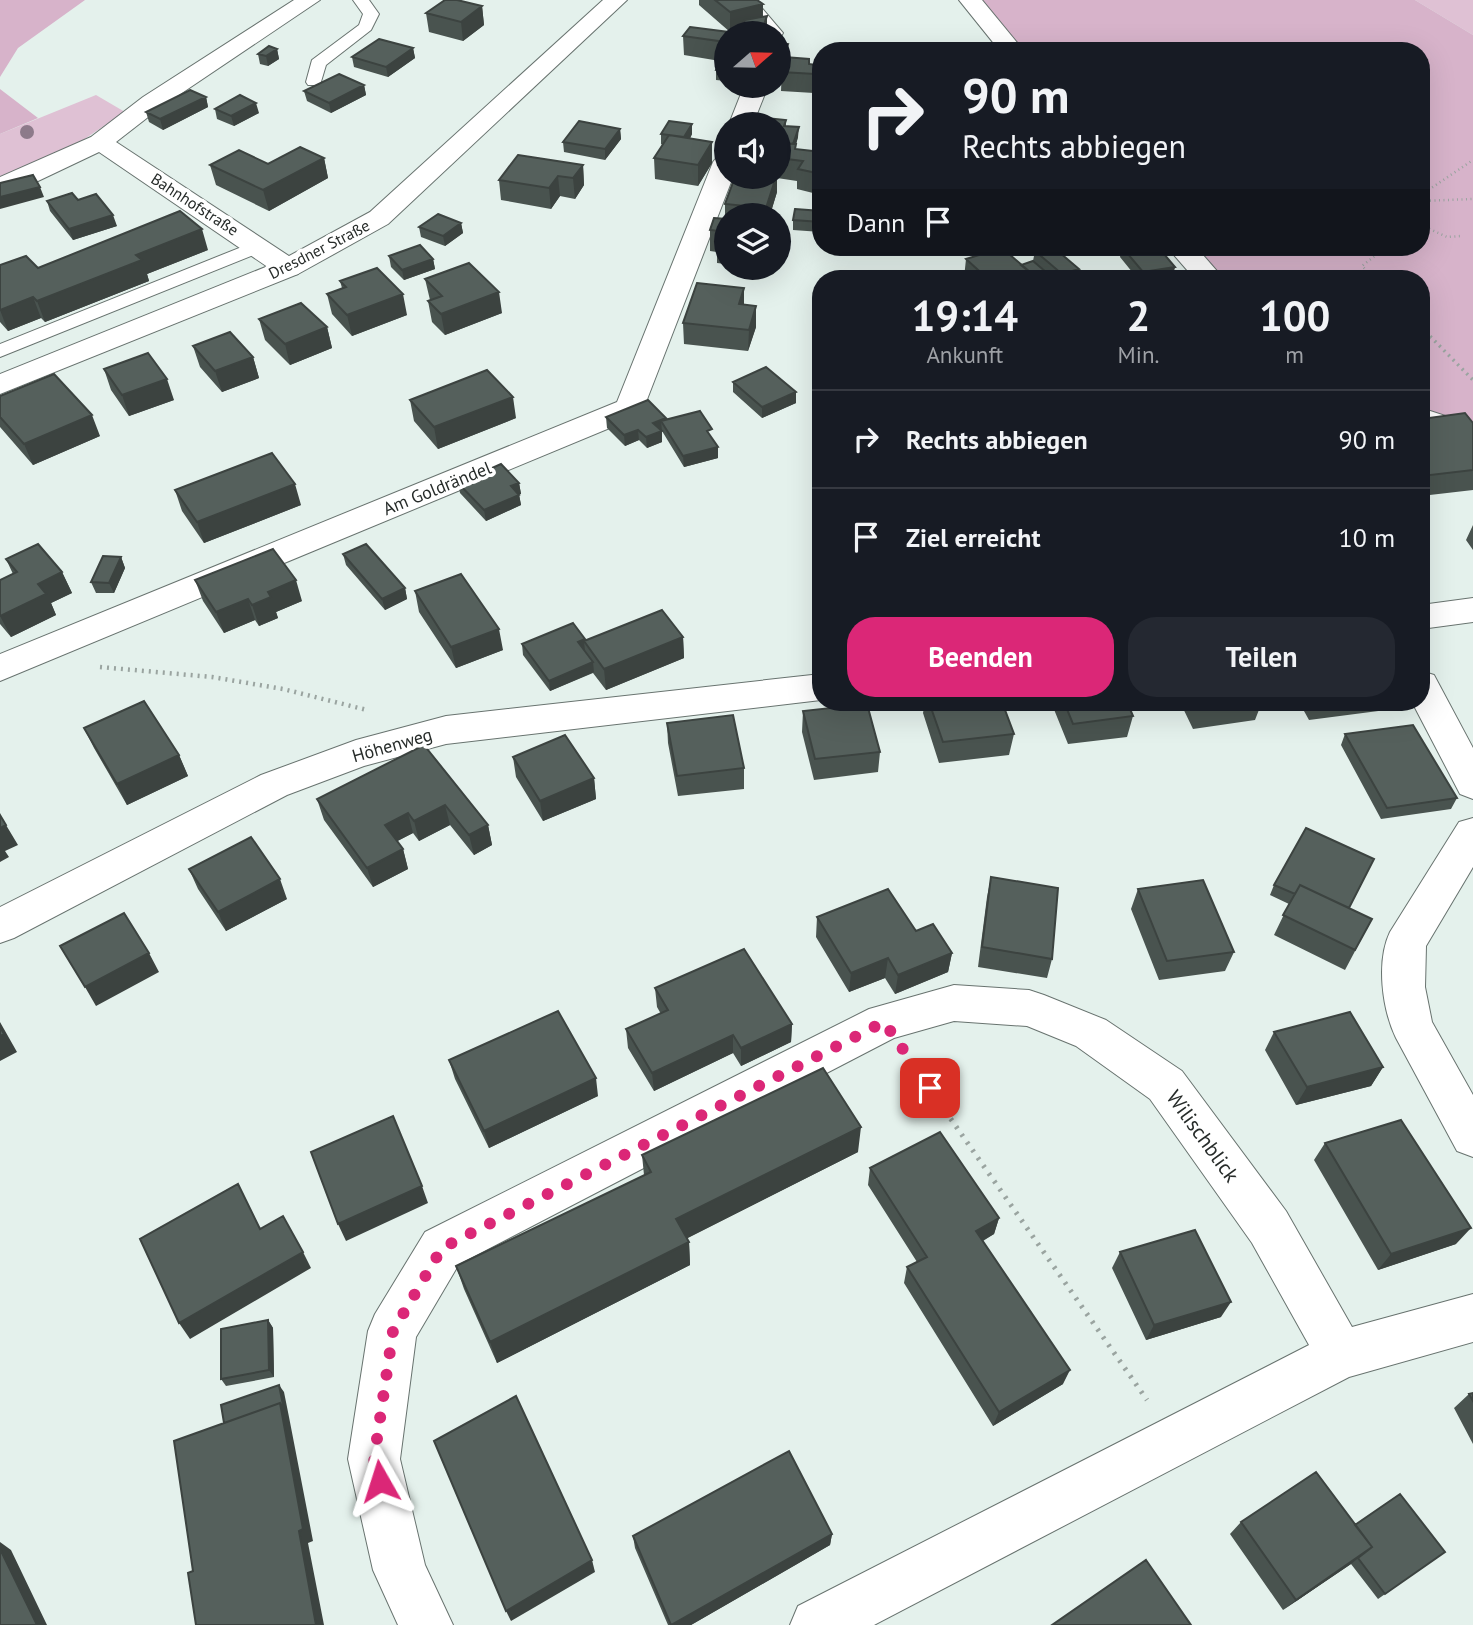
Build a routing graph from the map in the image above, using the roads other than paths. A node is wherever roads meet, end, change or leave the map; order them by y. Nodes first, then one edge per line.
1 (309, 0) edge
2 (361, 0) edge
3 (616, 0) edge
4 (743, 0) edge
5 (970, 0) edge
6 (761, 21) edge
7 (1005, 42) edge
8 (314, 82) dead end
9 (100, 142) junction
10 (0, 186) edge
11 (715, 189) edge
12 (259, 246) junction
13 (1189, 256) edge
14 (288, 268) junction
15 (1202, 270) edge
16 (0, 351) edge
17 (0, 385) edge
18 (1430, 420) edge
19 (1473, 436) edge
20 (1473, 610) edge
21 (1430, 616) edge
22 (9, 664) edge
23 (812, 688) edge
24 (1430, 701) edge
25 (1473, 784) edge
26 (1473, 833) edge
27 (0, 926) edge
28 (1473, 1137) edge
29 (1473, 1318) edge
30 (1341, 1355) junction
31 (426, 1625) edge
32 (817, 1625) edge

1 - 9 street
2 - 8 lane
3 - 14 street, Dresdner Straße
4 - 6 street
5 - 7 street
9 - 10 street
9 - 12 street, Bahnhofstraße
11 - 22 street, Am Goldrändel
12 - 14 street, Bahnhofstraße
12 - 16 lane
13 - 15 street
14 - 17 street, Dresdner Straße
18 - 19 street
20 - 21 street
23 - 27 street, Höhenweg
24 - 25 street
26 - 28 street
29 - 30 street
30 - 31 street, Wilischblick
30 - 32 street

